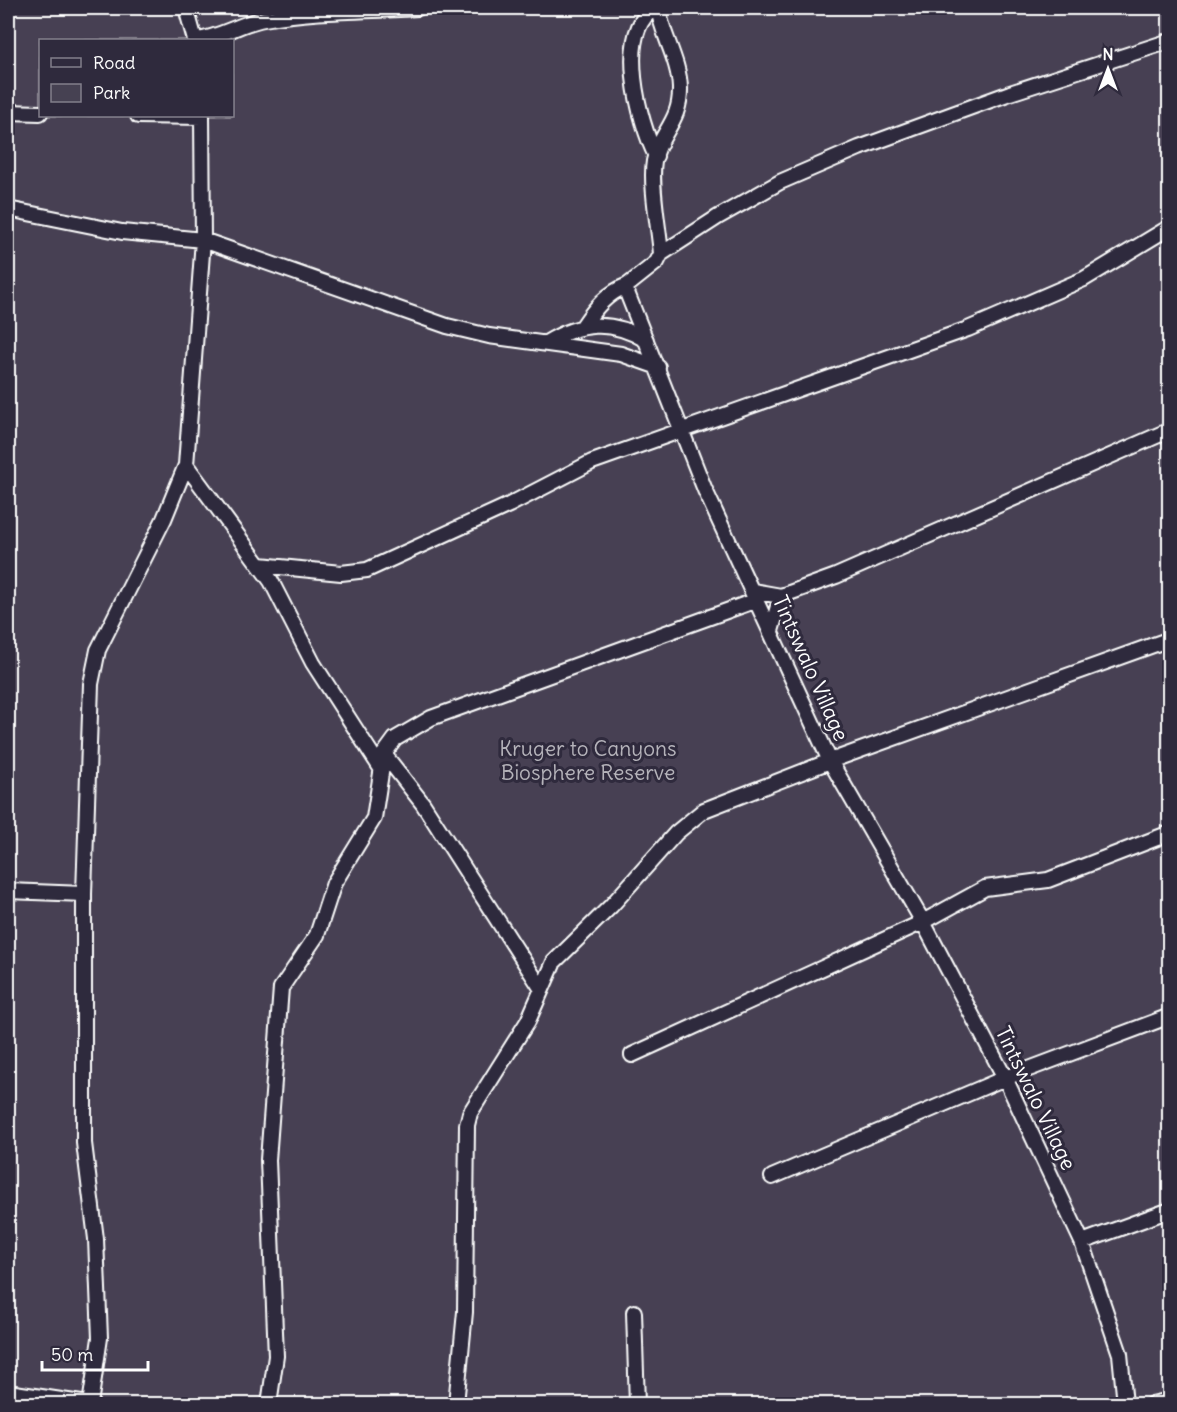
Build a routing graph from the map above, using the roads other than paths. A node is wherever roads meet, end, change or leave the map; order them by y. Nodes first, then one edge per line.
1 (186, 8) edge
2 (418, 8) edge
3 (657, 8) edge
4 (196, 39) edge
5 (202, 39) edge
6 (1170, 41) edge
7 (8, 112) edge
8 (39, 113) edge
9 (202, 117) edge
10 (656, 156) junction
11 (8, 209) edge
12 (1170, 227) edge
13 (203, 240) junction
14 (661, 254) junction
15 (628, 285) junction
16 (583, 326) junction
17 (646, 340) junction
18 (546, 343) junction
19 (658, 367) junction
20 (681, 429) junction
21 (1170, 430) edge
22 (186, 465) junction
23 (260, 565) junction
24 (755, 596) junction
25 (781, 596) junction
26 (771, 631) junction
27 (1170, 639) edge
28 (382, 761) junction
29 (830, 761) junction
30 (1170, 833) edge
31 (8, 891) edge
32 (84, 894) junction
33 (923, 922) junction
34 (541, 988) junction
35 (1170, 1016) edge
36 (632, 1055) dead end
37 (1005, 1078) junction
38 (772, 1177) dead end
39 (1170, 1209) edge
40 (1082, 1242) junction
41 (634, 1312) dead end
42 (8, 1392) edge
43 (1170, 1400) edge
44 (89, 1404) edge
45 (269, 1404) edge
46 (456, 1404) edge
47 (637, 1404) edge
48 (1125, 1404) edge
49 (1152, 1404) edge

1 - 4 street
2 - 5 street
3 - 10 street
3 - 10 street
6 - 14 street
7 - 8 street
9 - 13 street
10 - 14 street
11 - 13 street
12 - 20 street
13 - 18 street
13 - 22 street
14 - 15 street
15 - 16 street
15 - 17 street, Tintswalo Village
16 - 17 street
16 - 18 street
17 - 19 street, Tintswalo Village
18 - 19 street
19 - 20 street, Tintswalo Village
20 - 23 street
20 - 24 street, Tintswalo Village
21 - 25 street
22 - 23 street
22 - 32 street
23 - 28 street
24 - 25 street
24 - 26 street, Tintswalo Village
24 - 28 street
25 - 26 street
26 - 29 street, Tintswalo Village
27 - 29 street
28 - 34 street
28 - 45 street
29 - 33 street, Tintswalo Village
29 - 34 street
30 - 33 street
31 - 32 street
32 - 44 street
33 - 36 street
33 - 37 street, Tintswalo Village
34 - 46 street
35 - 37 street
37 - 38 street
37 - 40 street, Tintswalo Village
39 - 40 street
40 - 48 street, Tintswalo Village
41 - 47 street
42 - 44 street
43 - 49 street

